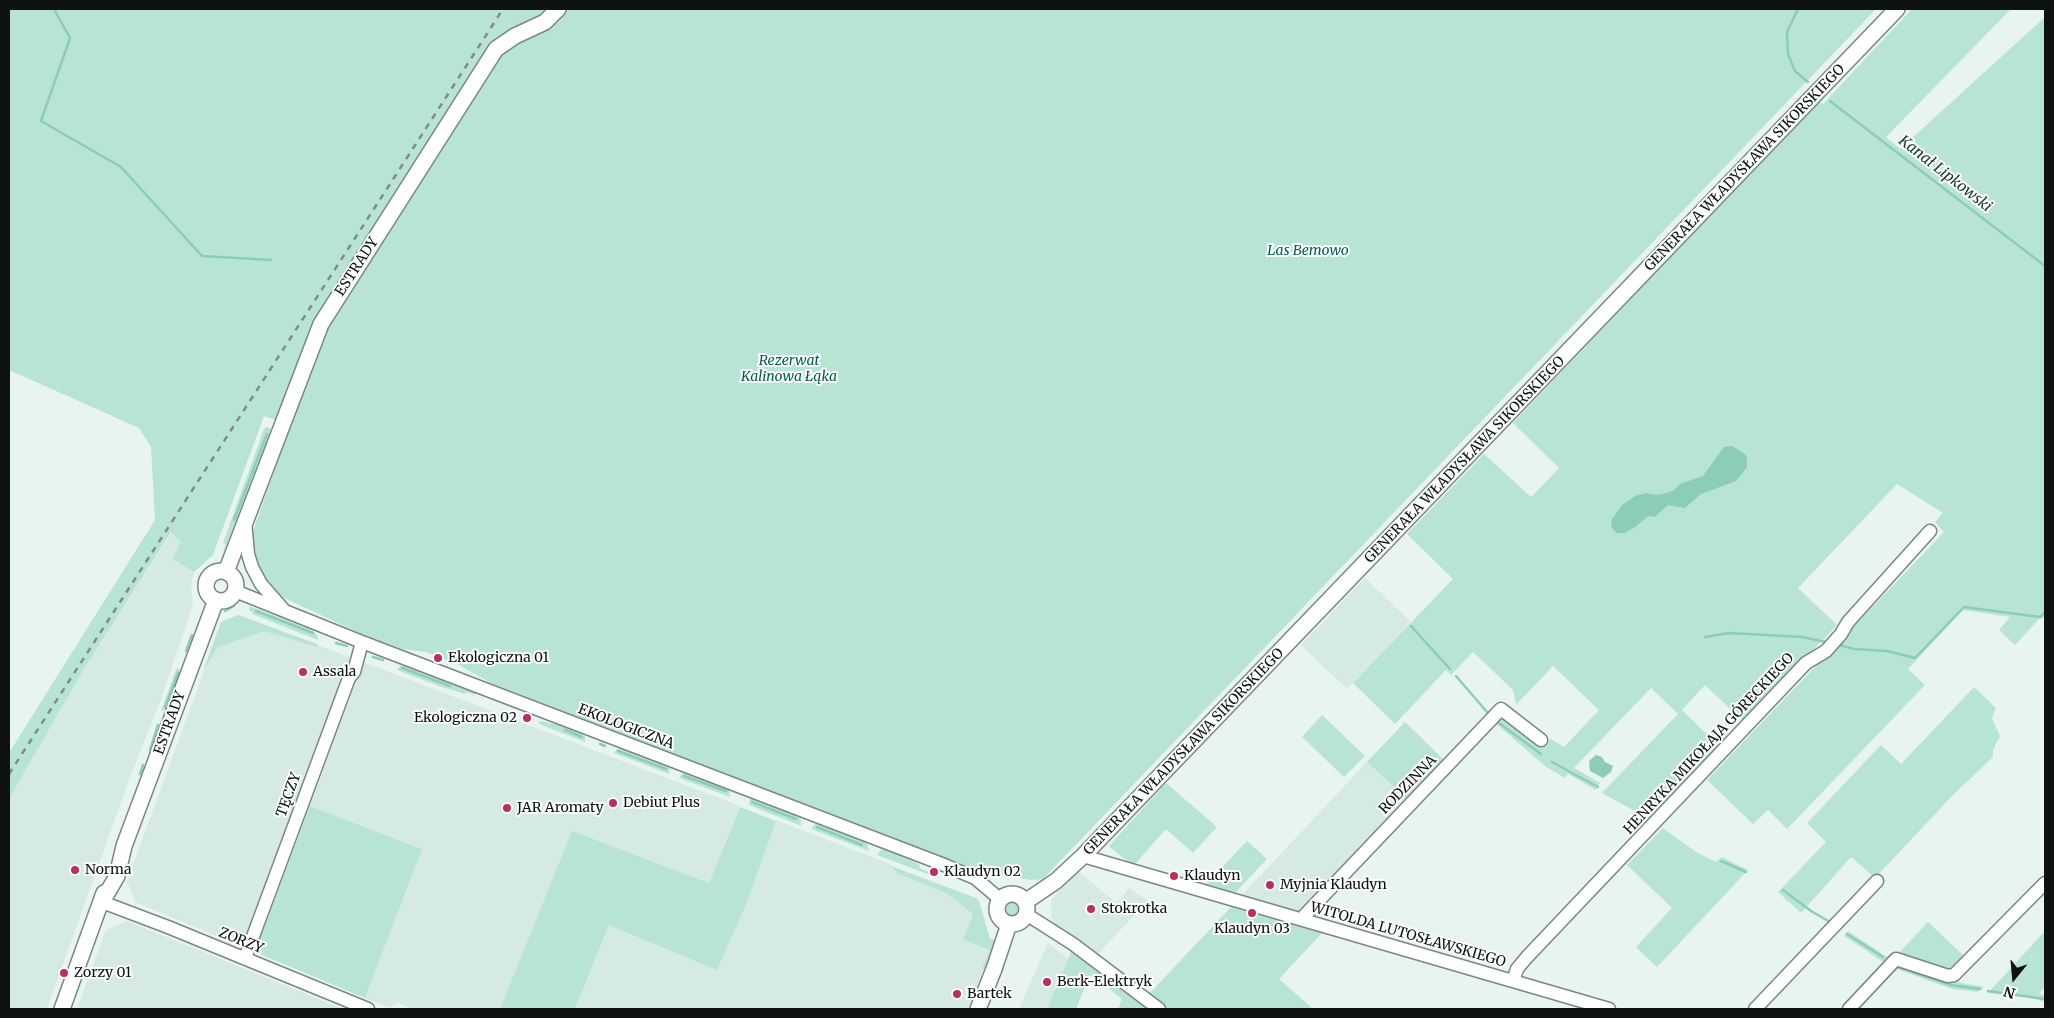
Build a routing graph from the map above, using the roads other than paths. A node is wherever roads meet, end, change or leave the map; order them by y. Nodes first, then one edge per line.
1 (558, 9) edge
2 (1898, 9) edge
3 (245, 521) junction
4 (1930, 531) dead end
5 (226, 572) junction
6 (234, 591) junction
7 (216, 600) junction
8 (285, 611) junction
9 (362, 642) junction
10 (1541, 740) dead end
11 (1083, 856) junction
12 (1877, 881) dead end
13 (2045, 883) edge
14 (1001, 900) junction
15 (102, 902) junction
16 (1025, 908) junction
17 (1303, 920) junction
18 (1009, 924) junction
19 (245, 958) junction
20 (1513, 981) junction
21 (62, 1009) edge
22 (368, 1009) edge
23 (978, 1009) edge
24 (1159, 1009) edge
25 (1609, 1009) edge
26 (1756, 1009) edge
27 (1848, 1009) edge

1 - 3 main road, ESTRADY
2 - 11 main road, GENERAŁA WŁADYSŁAWA SIKORSKIEGO
3 - 5 main road, ESTRADY
3 - 8 street
4 - 20 street, HENRYKA MIKOŁAJA GÓRECKIEGO
5 - 6 main road
5 - 7 main road
6 - 7 main road
6 - 8 street, EKOLOGICZNA
7 - 15 main road, ESTRADY
8 - 9 street, EKOLOGICZNA
9 - 14 street, EKOLOGICZNA
9 - 19 street, TĘCZY
10 - 17 street, RODZINNA
11 - 16 main road, GENERAŁA WŁADYSŁAWA SIKORSKIEGO
11 - 17 street, WITOLDA LUTOSŁAWSKIEGO
12 - 26 street
13 - 27 street
14 - 16 main road
14 - 18 main road
15 - 19 street, ZORZY
15 - 21 main road, ESTRADY
16 - 18 main road
16 - 24 street
17 - 20 street, WITOLDA LUTOSŁAWSKIEGO
18 - 23 main road
19 - 22 street, ZORZY
20 - 25 street, WITOLDA LUTOSŁAWSKIEGO

